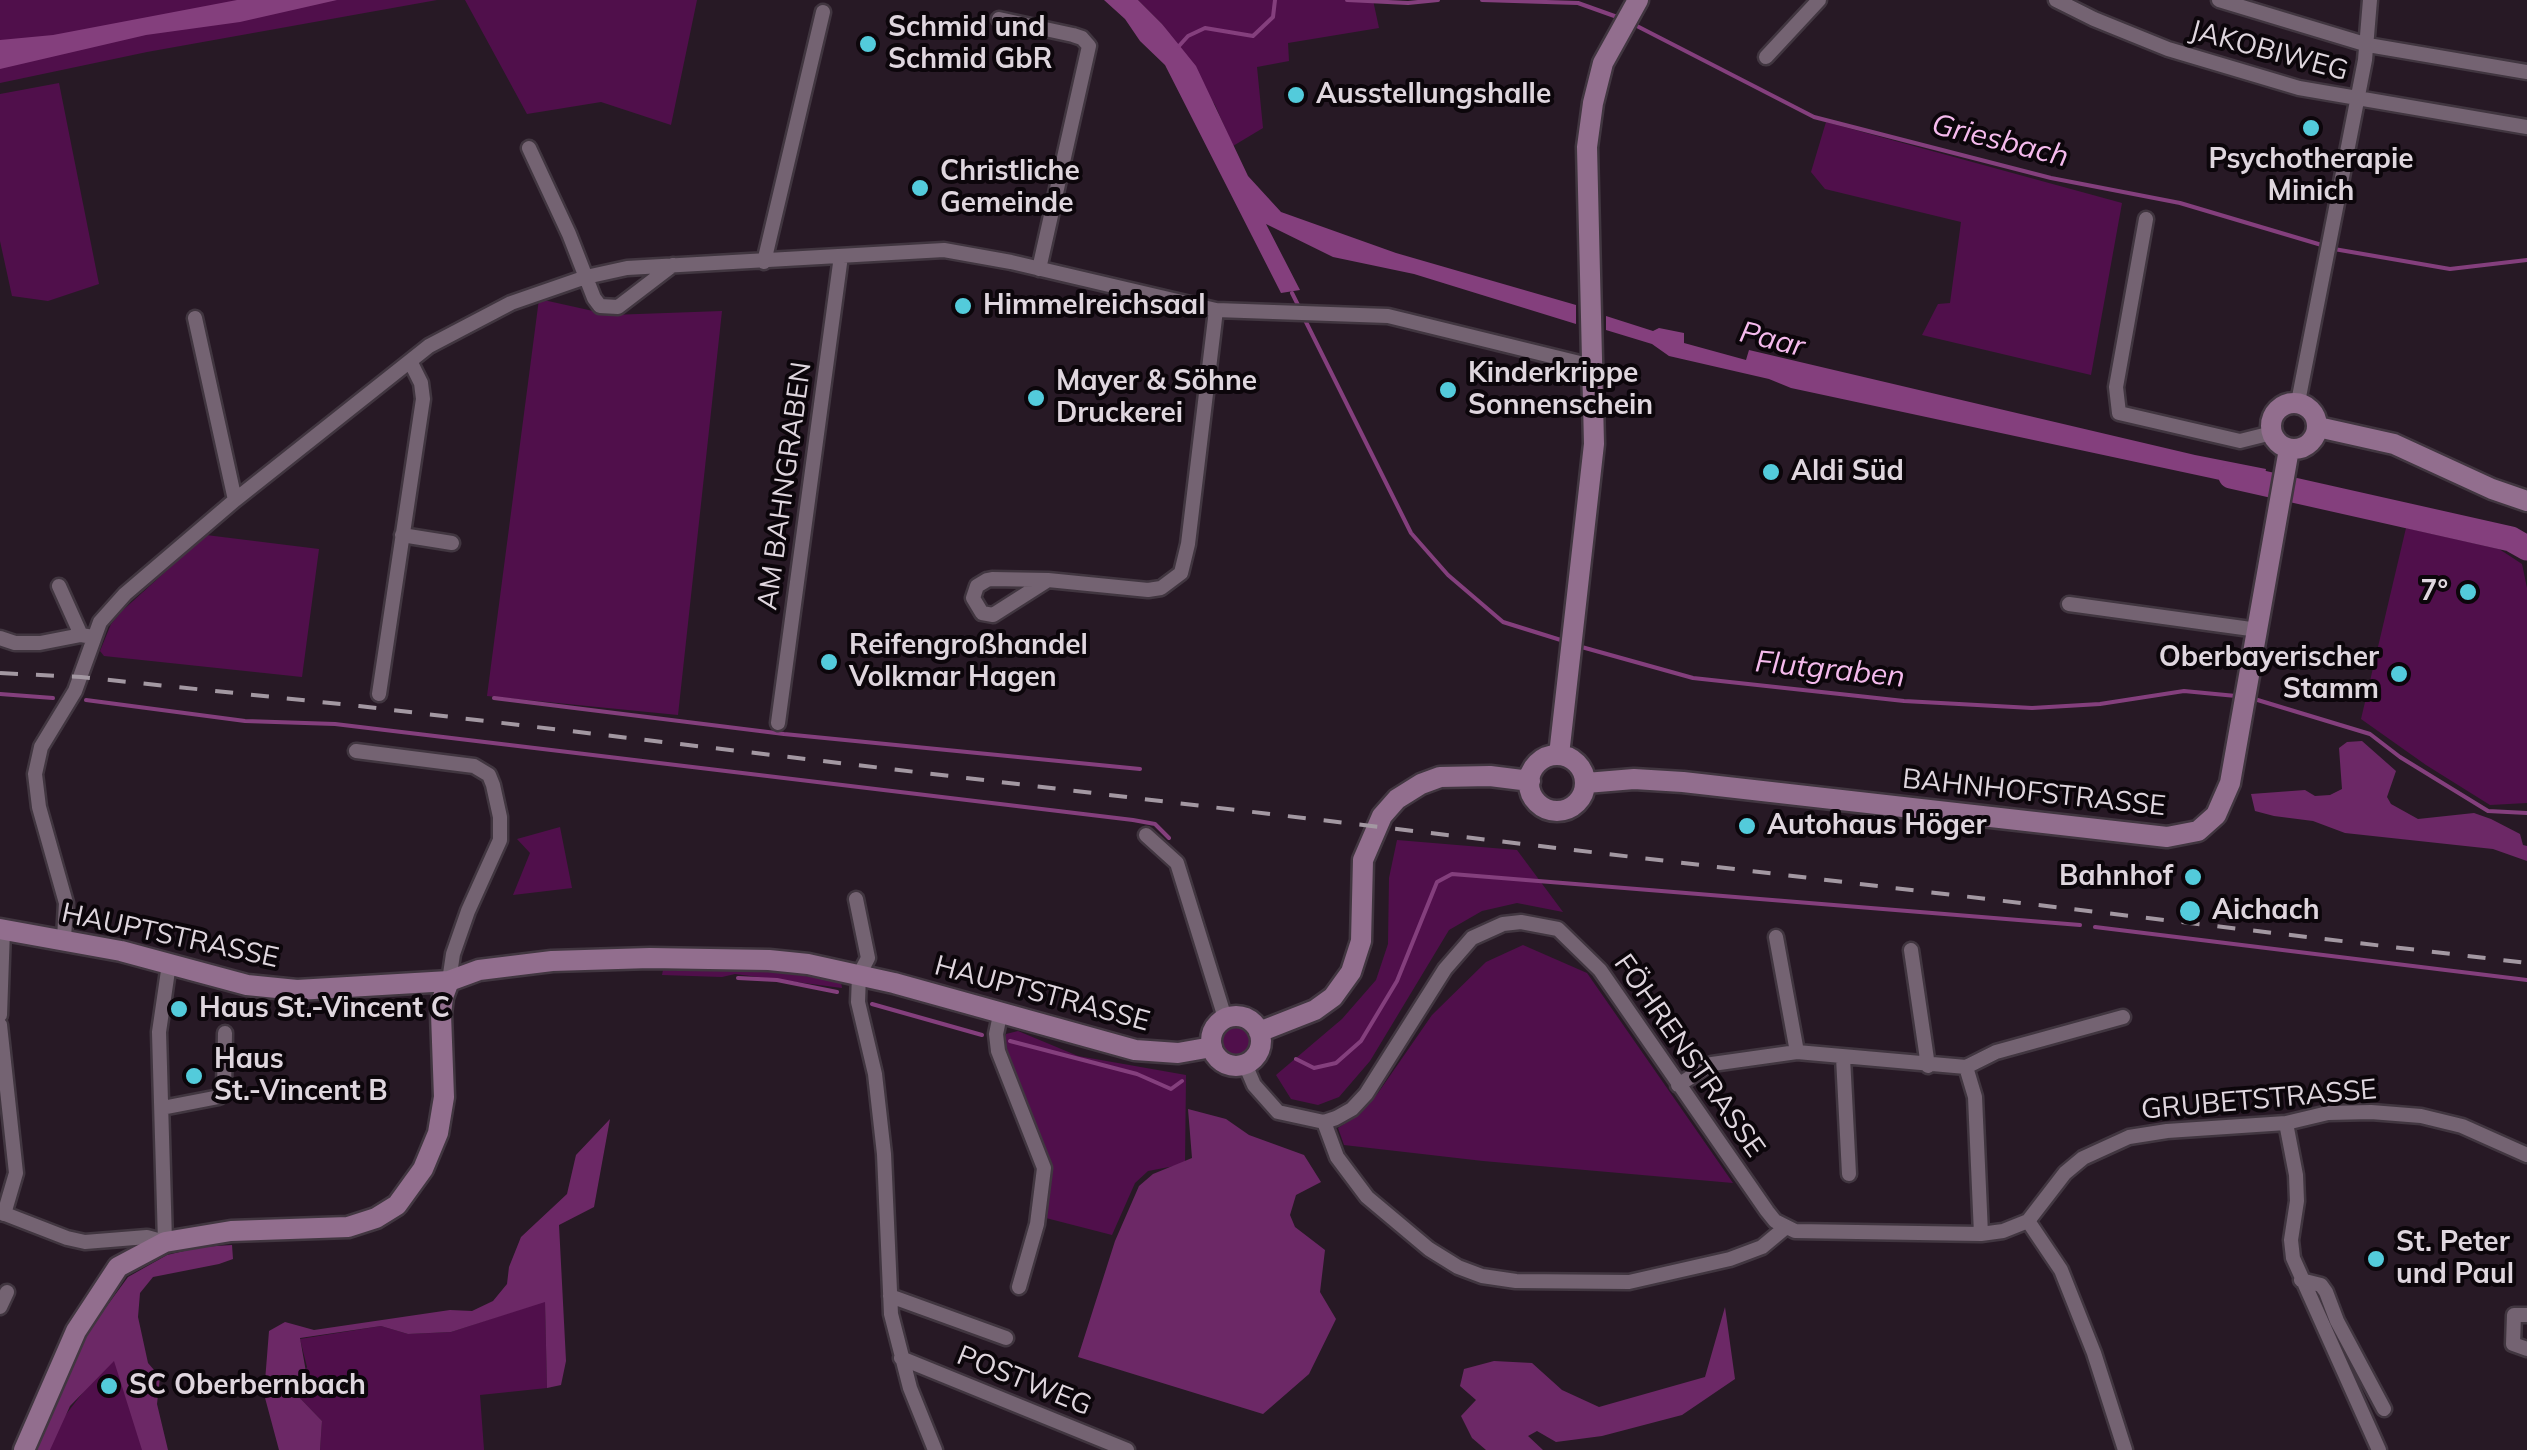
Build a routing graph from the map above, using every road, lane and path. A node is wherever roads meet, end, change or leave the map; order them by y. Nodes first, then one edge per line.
1 (1819, 0) edge
2 (2056, 0) edge
3 (2218, 0) edge
4 (2370, 0) edge
5 (1636, 4) edge
6 (823, 12) dead end
7 (1000, 19) dead end
8 (2368, 45) junction
9 (1766, 57) dead end
10 (2527, 72) edge
11 (2358, 101) junction
12 (2527, 127) edge
13 (528, 148) dead end
14 (2146, 219) dead end
15 (841, 256) junction
16 (764, 262) junction
17 (674, 265) junction
18 (1038, 269) junction
19 (586, 277) junction
20 (1216, 310) junction
21 (195, 318) dead end
22 (410, 362) junction
23 (1592, 366) junction
24 (2298, 402) junction
25 (2318, 427) junction
26 (2272, 433) junction
27 (2289, 448) junction
28 (235, 500) junction
29 (2527, 501) edge
30 (402, 534) junction
31 (452, 542) dead end
32 (1048, 580) junction
33 (59, 586) dead end
34 (2070, 604) dead end
35 (2258, 630) junction
36 (87, 636) junction
37 (0, 638) edge
38 (379, 694) dead end
39 (778, 723) dead end
40 (356, 751) dead end
41 (1559, 755) junction
42 (1530, 781) junction
43 (1586, 783) junction
44 (1146, 835) dead end
45 (856, 899) dead end
46 (1, 929) edge
47 (1776, 937) dead end
48 (64, 939) junction
49 (1911, 950) dead end
50 (169, 964) junction
51 (859, 975) junction
52 (449, 980) junction
53 (0, 1015) edge
54 (1000, 1015) junction
55 (2123, 1016) dead end
56 (1226, 1018) junction
57 (0, 1025) edge
58 (1259, 1032) junction
59 (225, 1033) dead end
60 (1212, 1046) junction
61 (1796, 1052) junction
62 (1842, 1057) junction
63 (1245, 1064) junction
64 (1928, 1066) junction
65 (1966, 1067) junction
66 (1678, 1085) junction
67 (162, 1108) junction
68 (1324, 1122) junction
69 (2286, 1123) junction
70 (2527, 1155) edge
71 (1849, 1174) dead end
72 (2, 1213) edge
73 (2028, 1222) junction
74 (1786, 1227) junction
75 (1980, 1234) junction
76 (165, 1242) junction
77 (2301, 1280) junction
78 (1019, 1287) dead end
79 (7, 1292) dead end
80 (890, 1296) junction
81 (0, 1308) edge
82 (2527, 1315) edge
83 (1006, 1338) dead end
84 (2527, 1349) edge
85 (901, 1358) junction
86 (2384, 1409) dead end
87 (24, 1450) edge
88 (936, 1450) edge
89 (1127, 1450) edge
90 (2125, 1450) edge
91 (2379, 1450) edge

1 - 9 street
2 - 11 street, JAKOBIWEG
3 - 8 street
4 - 8 street
5 - 23 main road
6 - 16 street
7 - 18 street
8 - 10 street
8 - 11 street
11 - 12 street, JAKOBIWEG
11 - 24 street
13 - 19 street
14 - 26 street
15 - 16 street
15 - 18 street
15 - 39 street, AM BAHNGRABEN
16 - 17 street
17 - 19 street
17 - 19 street
18 - 20 street
19 - 22 street
20 - 23 street
20 - 32 street
21 - 28 street
22 - 28 street
22 - 30 street
23 - 41 main road
24 - 25 main road
24 - 26 main road
25 - 27 main road
25 - 29 main road
26 - 27 main road
27 - 35 main road, BAHNHOFSTRASSE
28 - 36 street
30 - 31 street
30 - 38 street
32 - 32 street
33 - 36 street
34 - 35 street
35 - 43 main road, BAHNHOFSTRASSE
36 - 37 street
36 - 48 street
40 - 52 street
41 - 42 main road
41 - 43 main road
42 - 43 main road
42 - 58 main road
44 - 56 street
45 - 51 street
46 - 48 main road, HAUPTSTRASSE
46 - 53 street
47 - 61 street
48 - 50 main road, HAUPTSTRASSE
49 - 64 street
50 - 52 main road, HAUPTSTRASSE
50 - 67 street
51 - 52 main road, HAUPTSTRASSE
51 - 54 main road, HAUPTSTRASSE
51 - 80 street
52 - 76 main road
54 - 60 main road, HAUPTSTRASSE
54 - 78 street
55 - 65 street
56 - 58 main road
56 - 60 main road
57 - 72 street
58 - 63 main road
59 - 67 street
60 - 63 main road
61 - 62 street
61 - 66 street
62 - 64 street
62 - 71 street
63 - 68 street
64 - 65 street
65 - 75 street
66 - 68 street, FÖHRENSTRASSE
66 - 74 street, FÖHRENSTRASSE
67 - 76 street
68 - 74 street
69 - 70 street, GRUBETSTRASSE
69 - 73 street, GRUBETSTRASSE
69 - 77 street
72 - 76 street
73 - 75 street
73 - 90 street
74 - 75 street
76 - 87 main road
77 - 86 street
77 - 91 street
79 - 81 street
80 - 83 street
80 - 85 street
82 - 84 street
85 - 88 street
85 - 89 street, POSTWEG

